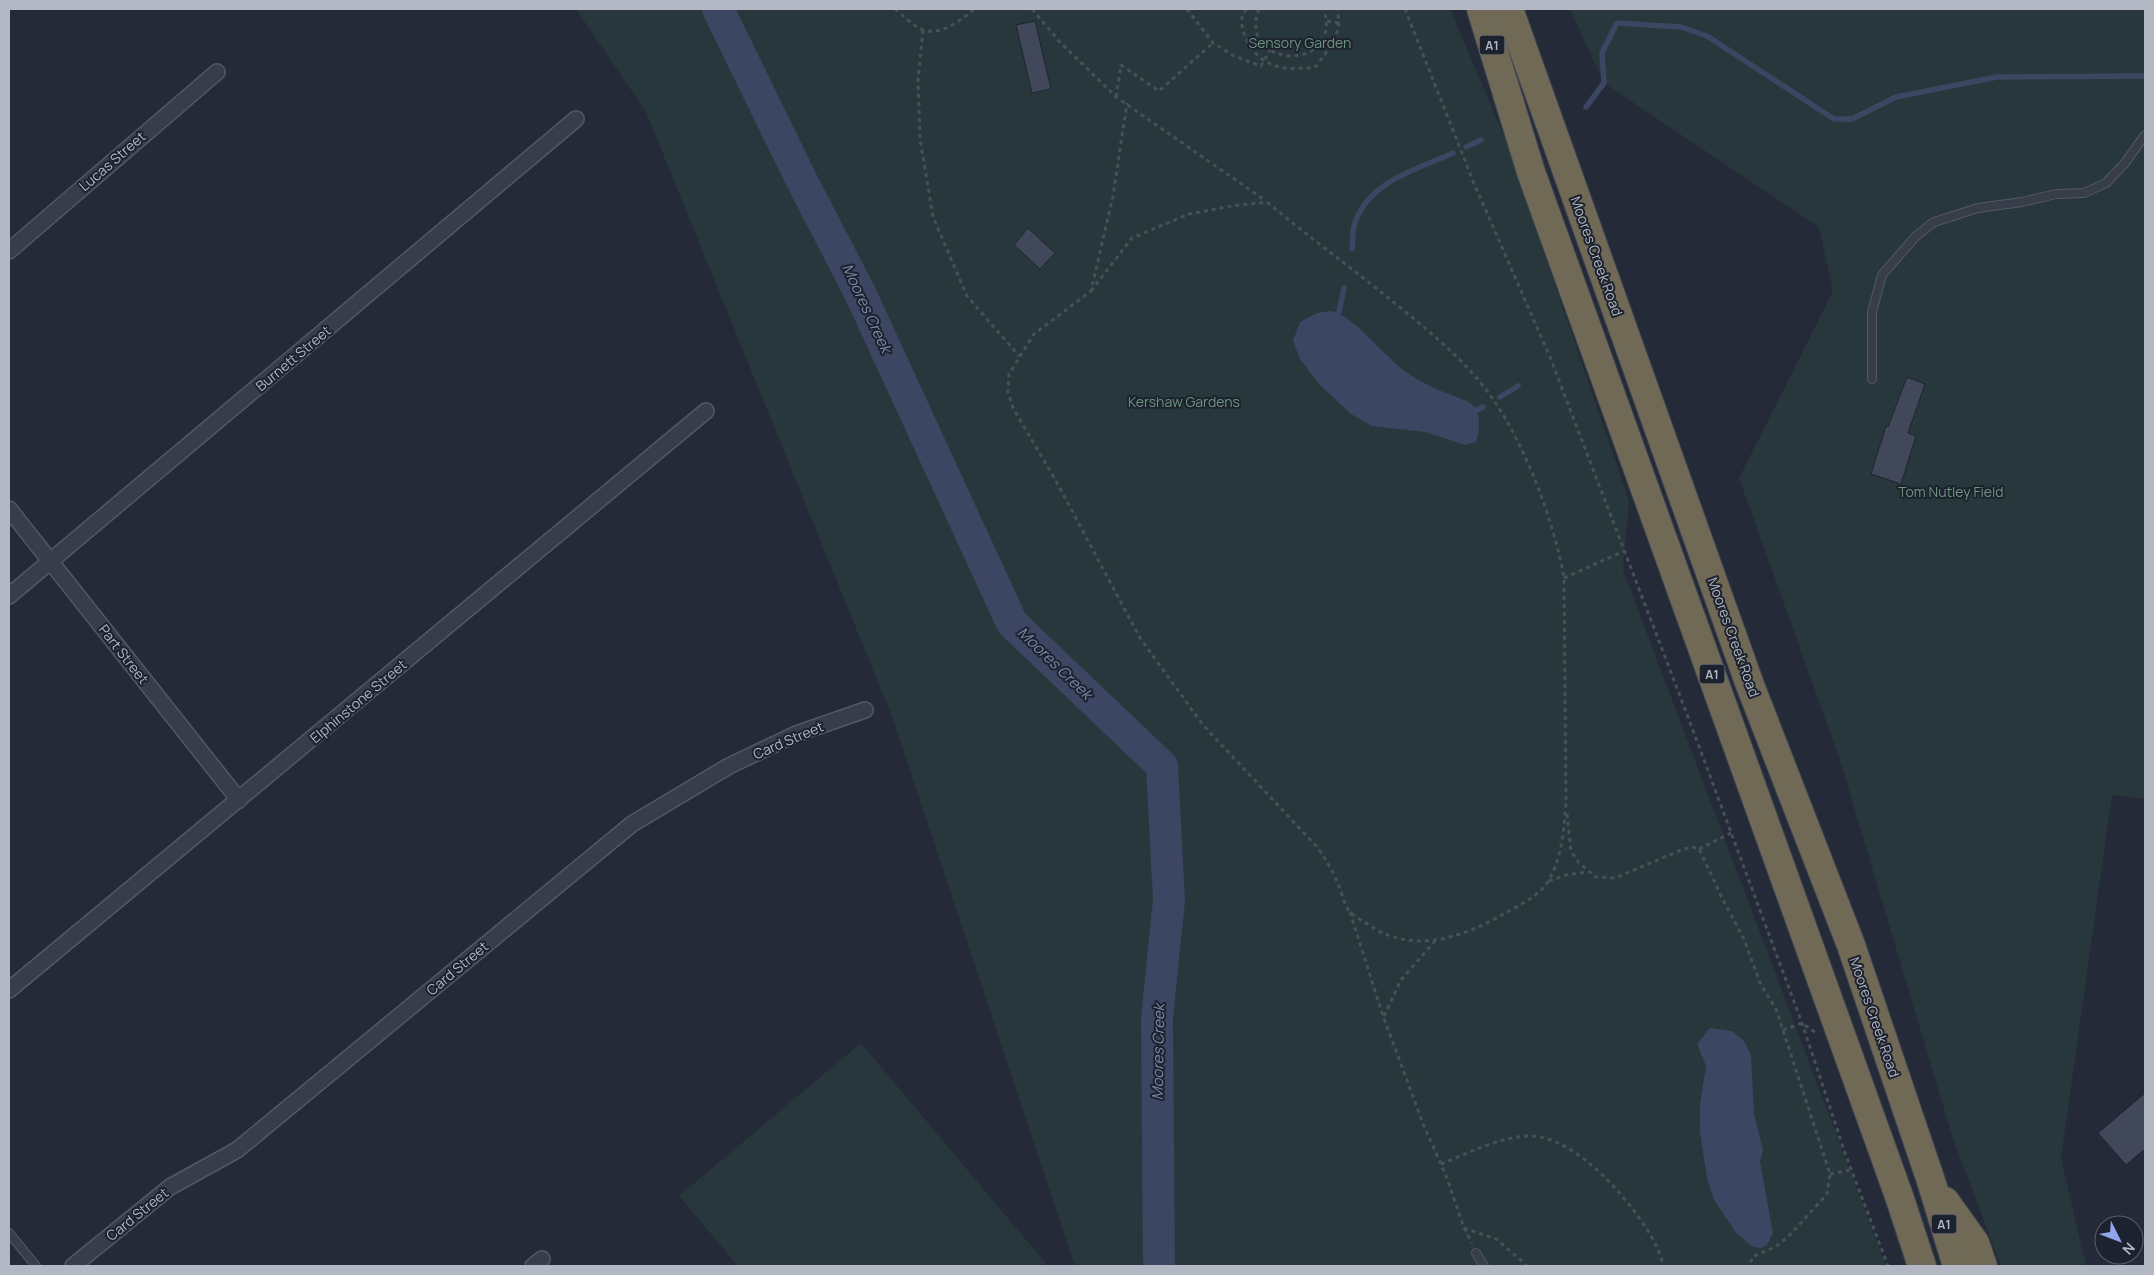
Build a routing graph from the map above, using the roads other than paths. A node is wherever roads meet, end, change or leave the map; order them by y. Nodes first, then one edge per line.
1 (1481, 9) edge
2 (1509, 9) edge
3 (217, 72) dead end
4 (576, 119) dead end
5 (2145, 134) edge
6 (9, 251) edge
7 (1872, 378) dead end
8 (706, 411) dead end
9 (9, 509) edge
10 (51, 561) junction
11 (9, 596) edge
12 (865, 710) dead end
13 (239, 800) junction
14 (9, 990) edge
15 (1931, 1181) junction
16 (9, 1233) edge
17 (1476, 1253) road end
18 (36, 1266) edge
19 (73, 1266) edge
20 (1484, 1266) edge
21 (1922, 1266) edge
22 (1957, 1266) edge
23 (1983, 1266) edge

1 - 21 highway, A1
2 - 15 highway, Moores Creek Road / A1
3 - 6 street, Lucas Street
4 - 10 street, Burnett Street
5 - 7 lane
8 - 13 street, Elphinstone Street
9 - 10 street, Part Street
10 - 11 street, Burnett Street
10 - 13 street, Part Street
12 - 19 street, Card Street
13 - 14 street, Elphinstone Street
15 - 22 highway, Moores Creek Road / A1
15 - 23 highway
16 - 18 lane
17 - 20 lane

